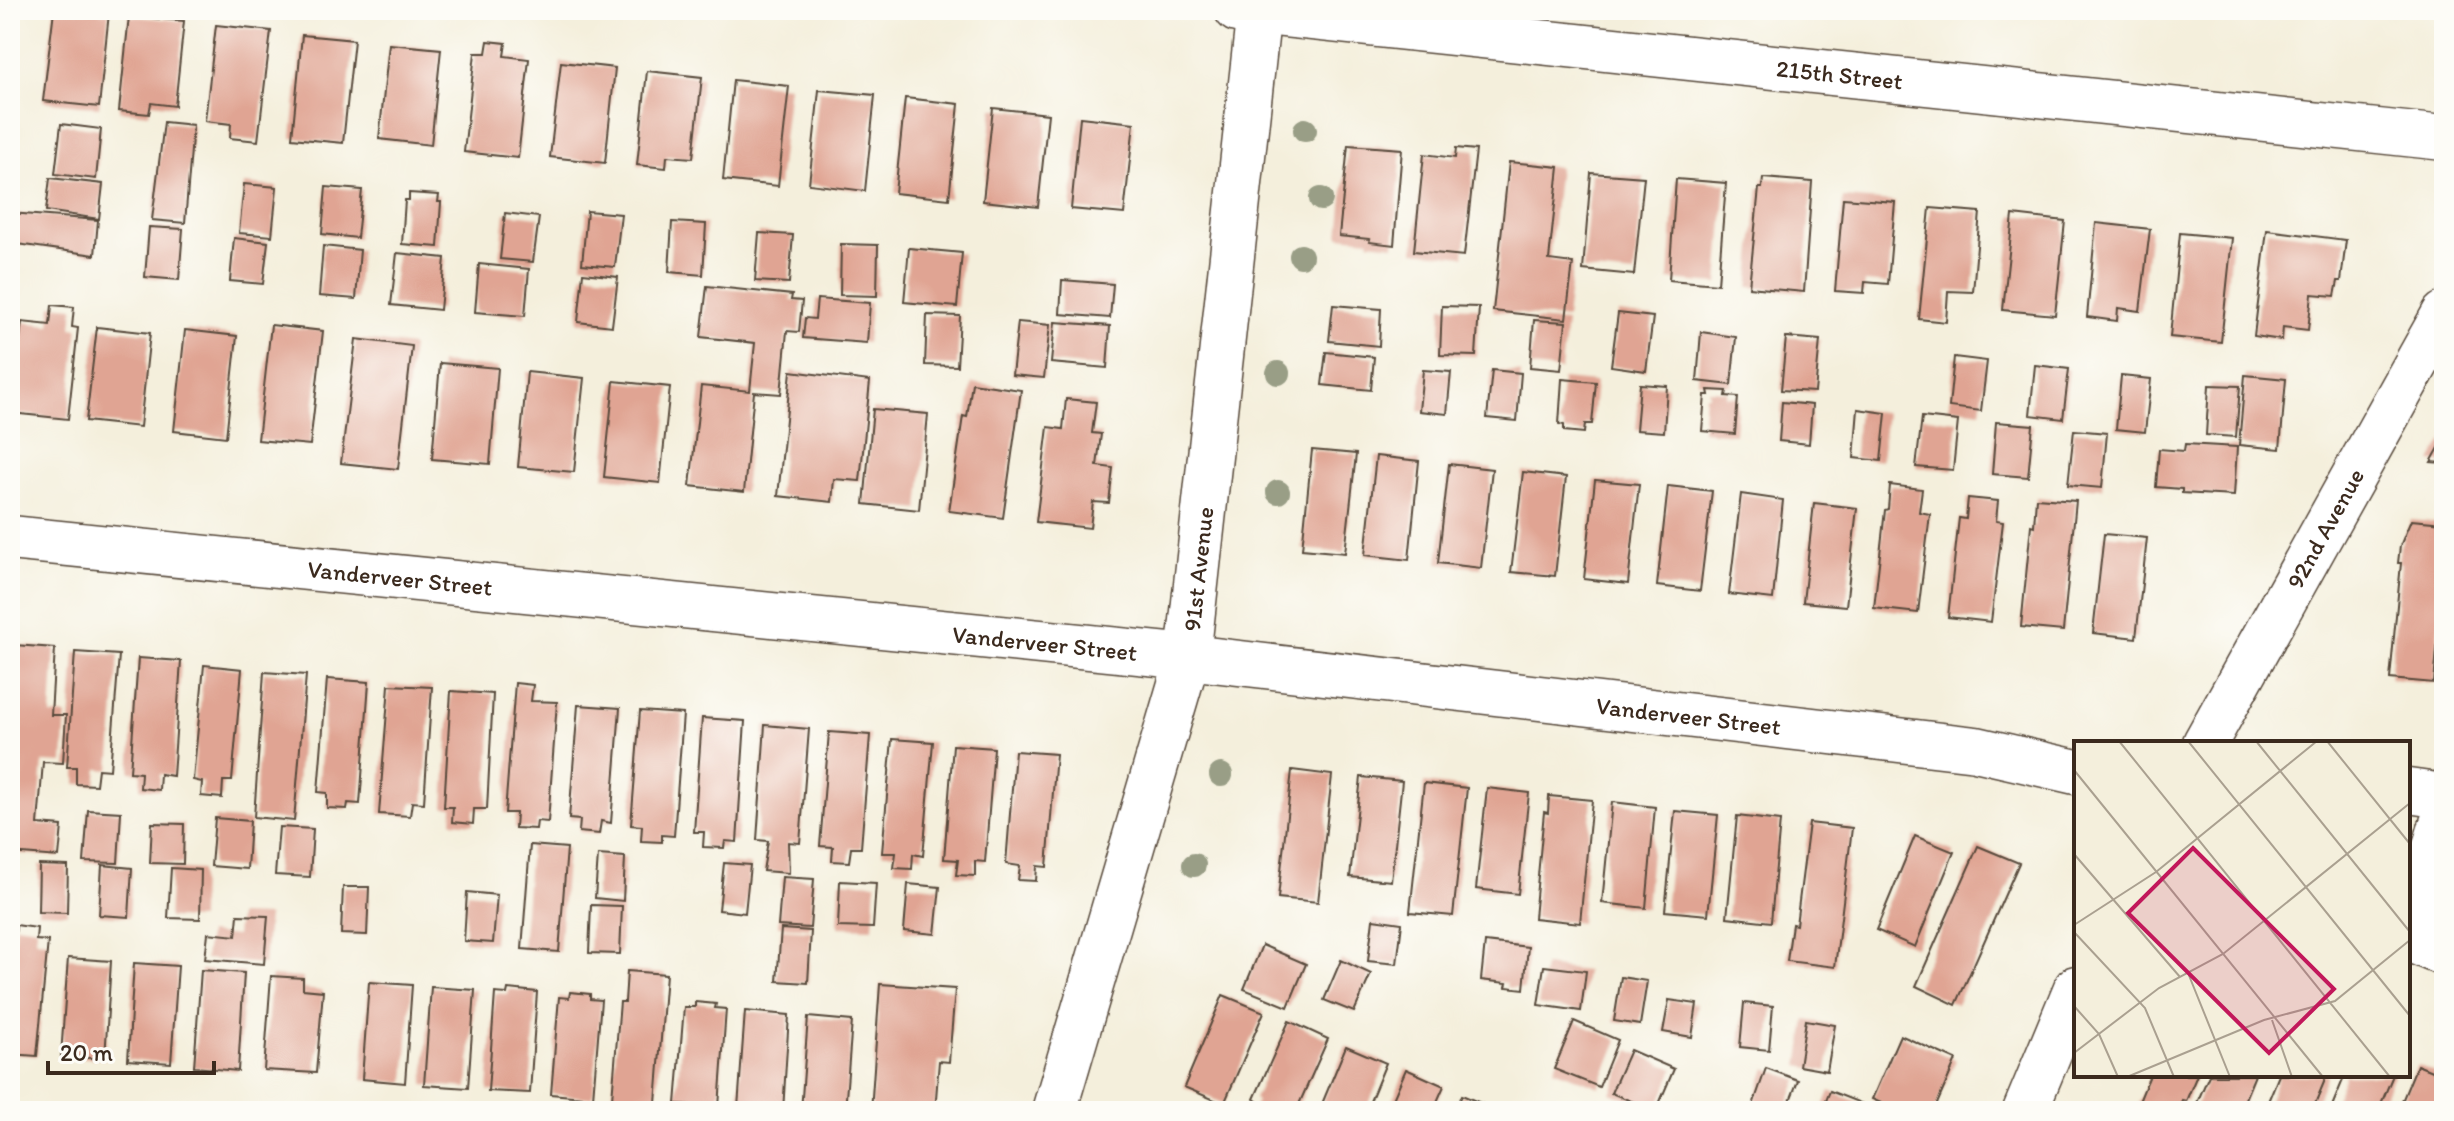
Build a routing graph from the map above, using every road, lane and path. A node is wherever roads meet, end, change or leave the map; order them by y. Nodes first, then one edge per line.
1 (1251, 11) edge
2 (2444, 138) edge
3 (2444, 314) edge
4 (10, 538) edge
5 (1188, 657) junction
6 (2206, 741) edge
7 (2074, 772) edge
8 (2410, 791) edge
9 (2444, 796) edge
10 (2444, 817) edge
11 (2410, 929) edge
12 (2410, 937) edge
13 (2444, 954) edge
14 (2074, 993) edge
15 (1054, 1111) edge
16 (2025, 1111) edge

1 - 2 street, 215th Street
1 - 5 street, 91st Avenue
3 - 6 street, 92nd Avenue
4 - 5 street, Vanderveer Street
5 - 7 street, Vanderveer Street
5 - 15 street, 91st Avenue
8 - 9 street
10 - 11 street
12 - 13 street
14 - 16 street

